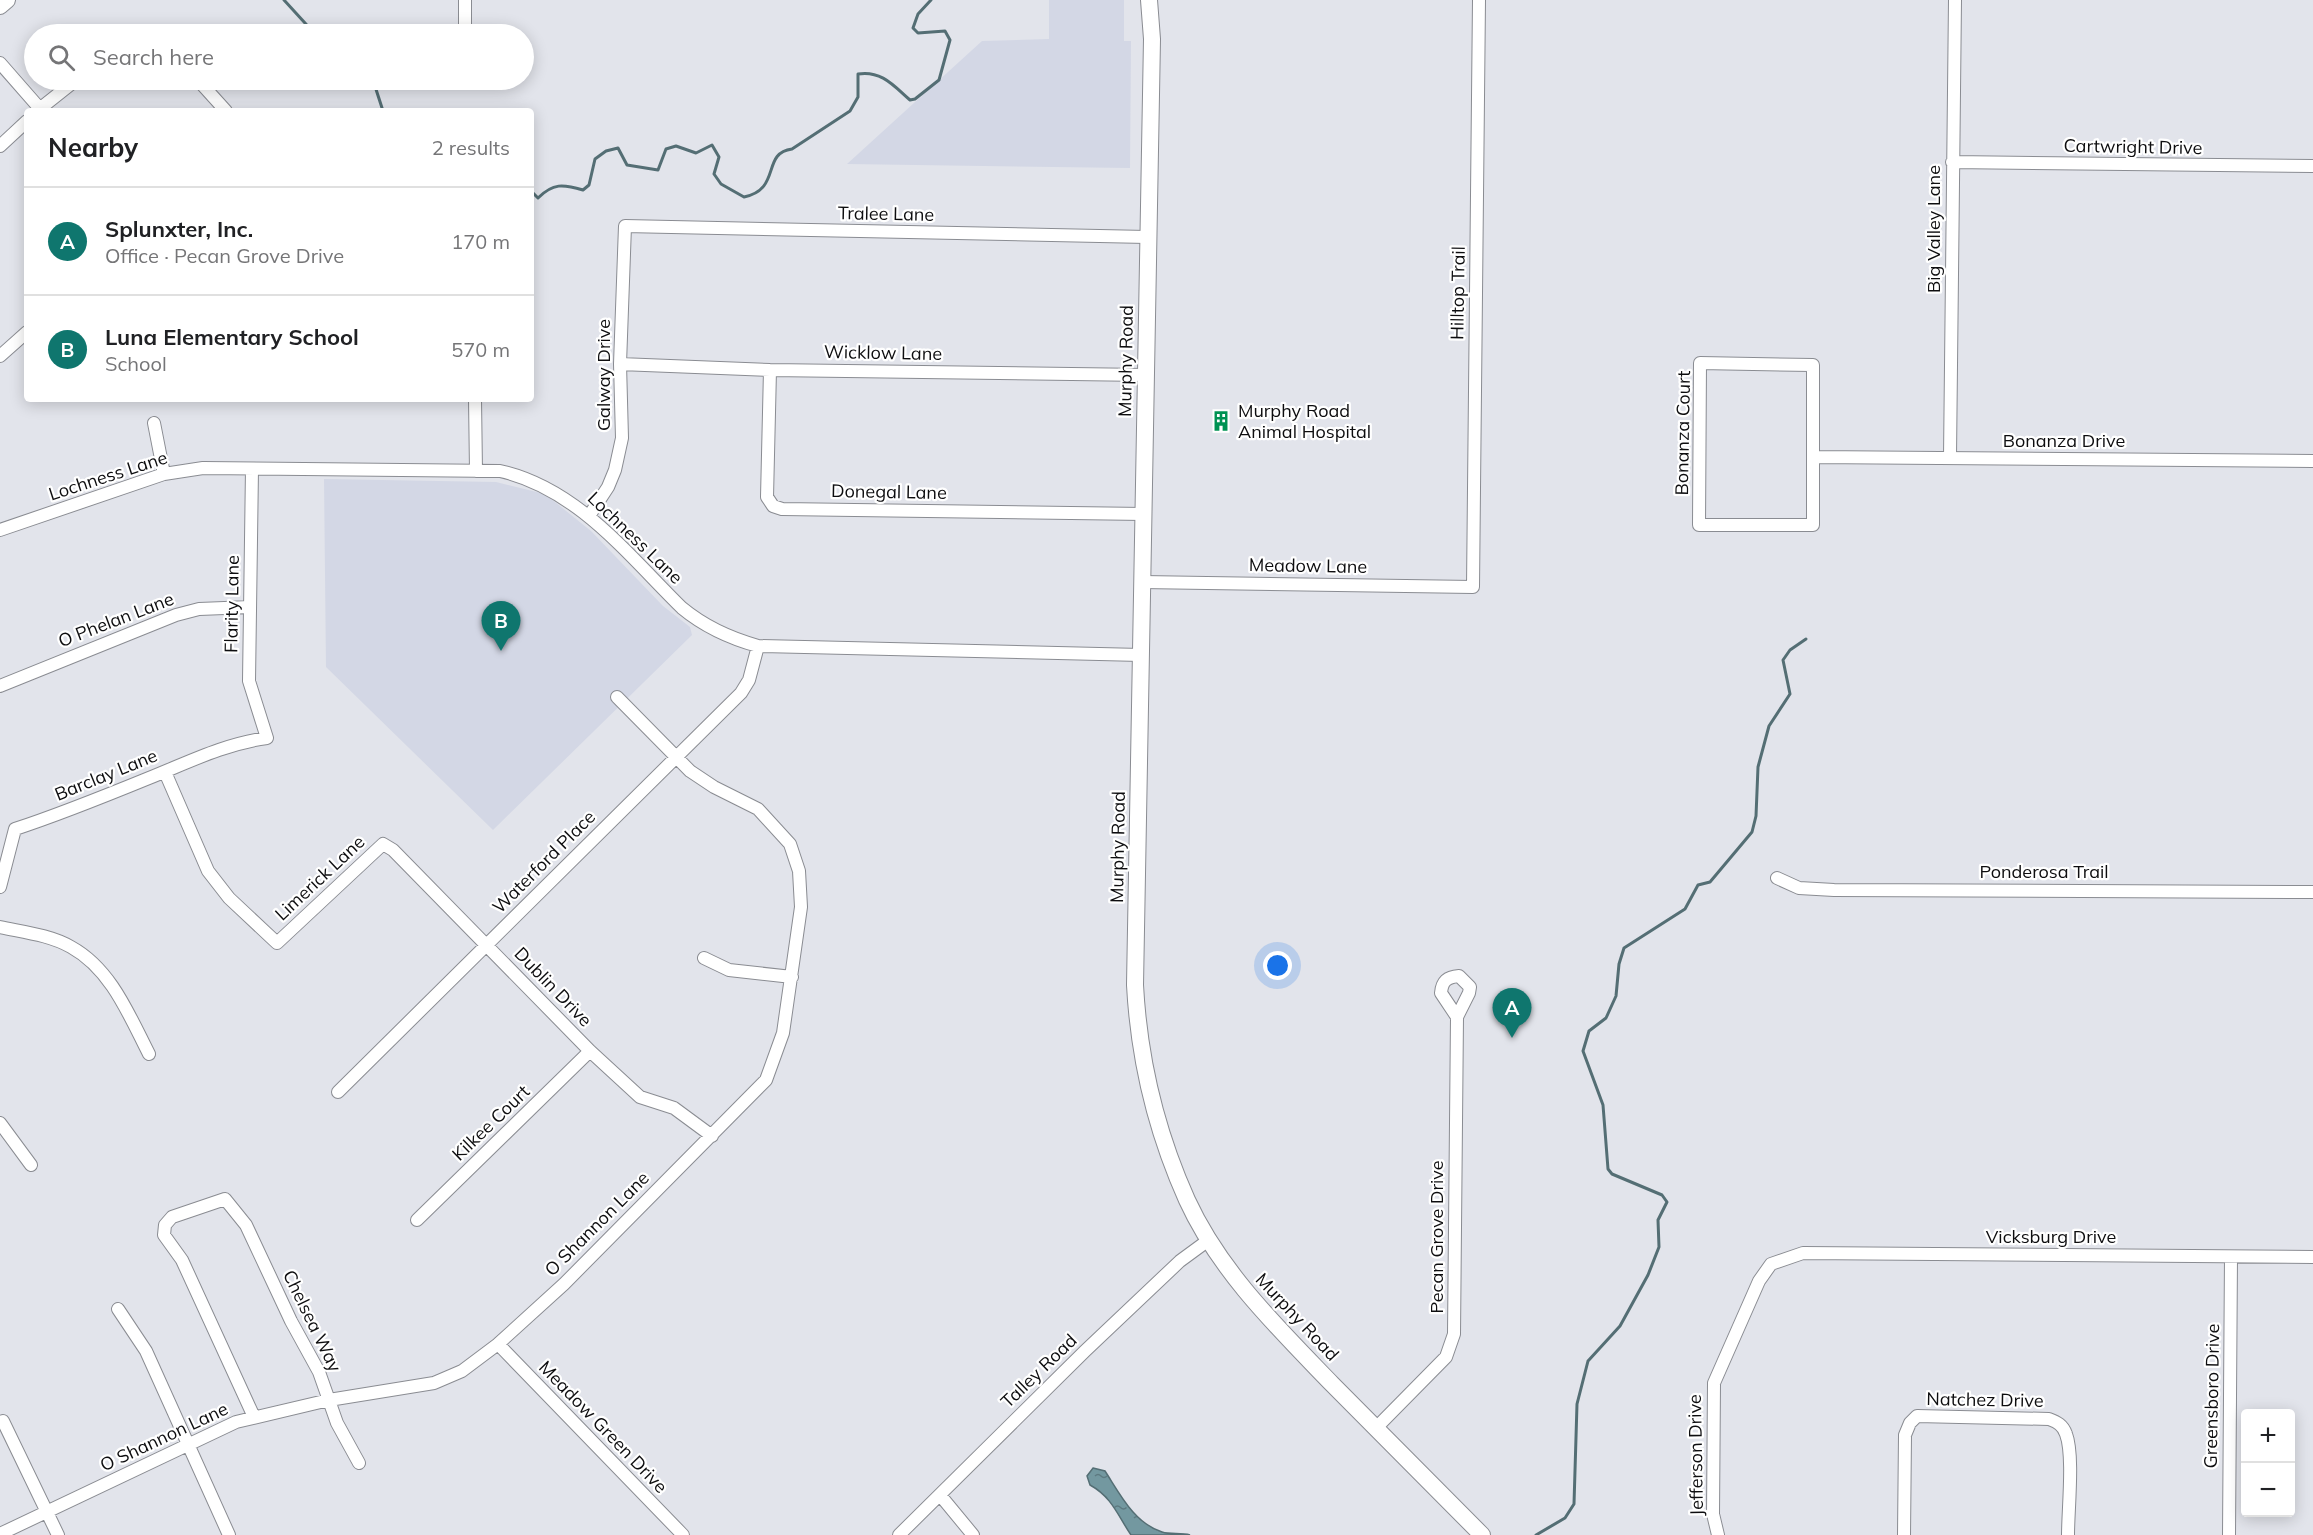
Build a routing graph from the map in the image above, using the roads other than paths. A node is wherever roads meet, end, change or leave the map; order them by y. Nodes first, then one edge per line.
1 (7, 0) edge
2 (465, 0) edge
3 (1149, 0) edge
4 (1160, 0) edge
5 (1479, 0) edge
6 (1955, 0) edge
7 (0, 6) edge
8 (465, 24) edge
9 (1152, 39) junction
10 (0, 63) edge
11 (64, 90) edge
12 (207, 90) edge
13 (38, 108) edge
14 (42, 108) edge
15 (223, 108) edge
16 (24, 124) edge
17 (0, 146) edge
18 (1952, 162) junction
19 (2313, 166) edge
20 (625, 226) joint
21 (1148, 237) junction
22 (24, 335) edge
23 (0, 356) edge
24 (620, 364) junction
25 (770, 370) junction
26 (1146, 375) junction
27 (475, 402) edge
28 (154, 423) dead end
29 (1814, 457) junction
30 (1950, 458) junction
31 (2313, 461) edge
32 (252, 469) junction
33 (476, 471) junction
34 (164, 474) junction
35 (1144, 514) junction
36 (588, 516) junction
37 (0, 530) edge
38 (1142, 582) junction
39 (1473, 587) joint
40 (250, 607) junction
41 (758, 646) junction
42 (1141, 655) junction
43 (0, 686) edge
44 (617, 697) dead end
45 (267, 738) joint
46 (676, 756) junction
47 (165, 772) junction
48 (383, 844) joint
49 (1777, 878) dead end
50 (0, 887) edge
51 (2313, 892) edge
52 (0, 927) edge
53 (486, 945) junction
54 (704, 958) dead end
55 (792, 977) junction
56 (1457, 1017) dead end
57 (590, 1051) junction
58 (149, 1054) dead end
59 (338, 1092) dead end
60 (0, 1123) edge
61 (712, 1136) junction
62 (31, 1165) dead end
63 (417, 1220) dead end
64 (1210, 1239) junction
65 (1790, 1256) joint
66 (2231, 1257) junction
67 (2313, 1257) edge
68 (118, 1309) dead end
69 (498, 1344) junction
70 (328, 1400) junction
71 (254, 1417) junction
72 (3, 1420) dead end
73 (1376, 1428) junction
74 (189, 1446) junction
75 (359, 1463) dead end
76 (940, 1495) junction
77 (48, 1511) junction
78 (0, 1534) edge
79 (58, 1535) edge
80 (229, 1535) edge
81 (683, 1535) edge
82 (899, 1535) edge
83 (973, 1535) edge
84 (1482, 1535) edge
85 (1718, 1535) edge
86 (1904, 1535) edge
87 (2068, 1535) edge
88 (2229, 1535) edge

1 - 7 main road
2 - 8 street
3 - 9 main road, Murphy Road
4 - 9 main road, Murphy Road
5 - 39 street, Hilltop Trail
6 - 18 street, Big Valley Lane
9 - 21 main road, Murphy Road
10 - 13 street
11 - 14 street
12 - 15 street
16 - 17 street
18 - 19 street, Cartwright Drive
18 - 30 street, Big Valley Lane
20 - 21 street, Tralee Lane
20 - 24 street, Galway Drive
21 - 26 main road, Murphy Road
22 - 23 street
24 - 25 street, Wicklow Lane
24 - 36 street, Galway Drive
25 - 26 street, Wicklow Lane
25 - 35 street, Donegal Lane
26 - 35 main road, Murphy Road
27 - 33 street
28 - 34 street
29 - 29 street, Bonanza Court
29 - 30 street, Bonanza Drive
30 - 31 street, Bonanza Drive
32 - 33 street, Lochness Lane
32 - 34 street, Lochness Lane
32 - 40 street, Flarity Lane
33 - 36 street, Lochness Lane
34 - 37 street, Lochness Lane
35 - 38 main road, Murphy Road
36 - 41 street, Lochness Lane
38 - 39 street, Meadow Lane
38 - 42 main road, Murphy Road
40 - 43 street, O Phelan Lane
40 - 45 street, Flarity Lane
41 - 42 street, Lochness Lane
41 - 46 street, Waterford Place
42 - 64 main road, Murphy Road
44 - 46 street, O Shannon Lane
45 - 47 street, Barclay Lane
46 - 53 street, Waterford Place
46 - 55 street, O Shannon Lane
47 - 48 street, Limerick Lane
47 - 50 street, Barclay Lane
48 - 53 street, Dublin Drive
49 - 51 street, Ponderosa Trail
52 - 58 street
53 - 57 street, Dublin Drive
53 - 59 street, Waterford Place
54 - 55 street
55 - 61 street, O Shannon Lane
56 - 73 street, Pecan Grove Drive
57 - 61 street, Dublin Drive
57 - 63 street, Kilkee Court
60 - 62 street
61 - 69 street, O Shannon Lane
64 - 73 main road, Murphy Road
64 - 76 street, Talley Road
65 - 66 street, Vicksburg Drive
65 - 85 street, Jefferson Drive
66 - 67 street, Vicksburg Drive
66 - 88 street, Greensboro Drive
68 - 74 street
69 - 70 street, O Shannon Lane
69 - 81 street, Meadow Green Drive
70 - 71 street, O Shannon Lane
70 - 71 street, Chelsea Way
70 - 75 street, Chelsea Way
71 - 74 street, O Shannon Lane
72 - 77 street
73 - 84 main road, Murphy Road
74 - 77 street, O Shannon Lane
74 - 80 street
76 - 82 street, Talley Road
76 - 83 street
77 - 78 street, O Shannon Lane
77 - 79 street
86 - 87 street, Natchez Drive

